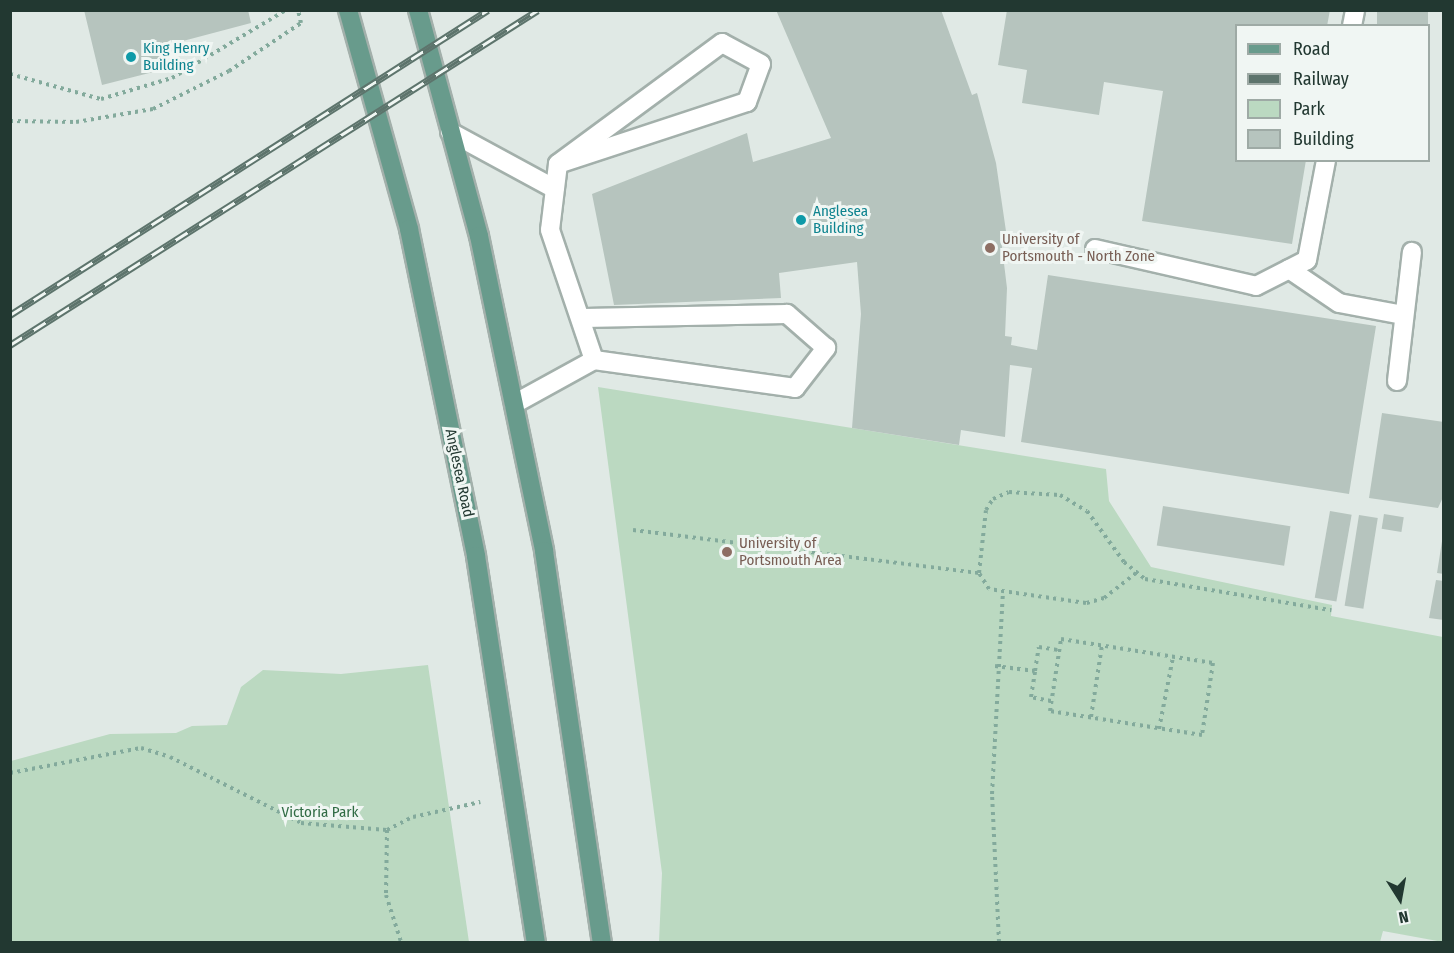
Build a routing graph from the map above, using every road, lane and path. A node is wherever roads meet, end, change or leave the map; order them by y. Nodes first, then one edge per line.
1 (276, 10) edge
2 (286, 10) edge
3 (298, 10) edge
4 (348, 10) edge
5 (418, 10) edge
6 (277, 17) junction
7 (10, 74) edge
8 (10, 121) edge
9 (450, 132) junction
10 (1326, 162) edge
11 (558, 164) junction
12 (555, 189) junction
13 (1095, 249) dead end
14 (1412, 252) dead end
15 (1289, 269) junction
16 (1404, 315) junction
17 (584, 318) junction
18 (594, 360) junction
19 (1396, 381) dead end
20 (514, 404) junction
21 (633, 530) dead end
22 (979, 573) junction
23 (1136, 573) junction
24 (1003, 593) junction
25 (1331, 610) dead end
26 (1102, 645) junction
27 (1060, 650) junction
28 (1173, 657) junction
29 (995, 666) junction
30 (1035, 670) junction
31 (1051, 700) junction
32 (1090, 717) junction
33 (1160, 729) junction
34 (10, 774) edge
35 (516, 796) junction
36 (387, 830) junction
37 (401, 942) edge
38 (536, 942) edge
39 (602, 942) edge
40 (999, 942) edge

1 - 6 path
2 - 6 path
3 - 8 path
4 - 35 main road, Anglesea Road
5 - 9 main road
6 - 7 path
9 - 12 lane
9 - 20 main road
10 - 15 lane
11 - 11 lane
11 - 12 lane
12 - 17 lane
13 - 15 lane
14 - 16 lane
15 - 16 lane
16 - 19 lane
17 - 18 lane
17 - 18 lane
18 - 20 lane
20 - 39 main road
21 - 22 path
22 - 23 path
22 - 24 path
23 - 24 path
23 - 25 path
24 - 29 path
26 - 27 path
26 - 28 path
26 - 32 path
27 - 30 path
27 - 31 path
28 - 33 path
28 - 33 path
29 - 30 path
29 - 40 path
30 - 31 path
31 - 32 path
32 - 33 path
34 - 36 path
35 - 36 path
35 - 38 main road, Anglesea Road
36 - 37 path

